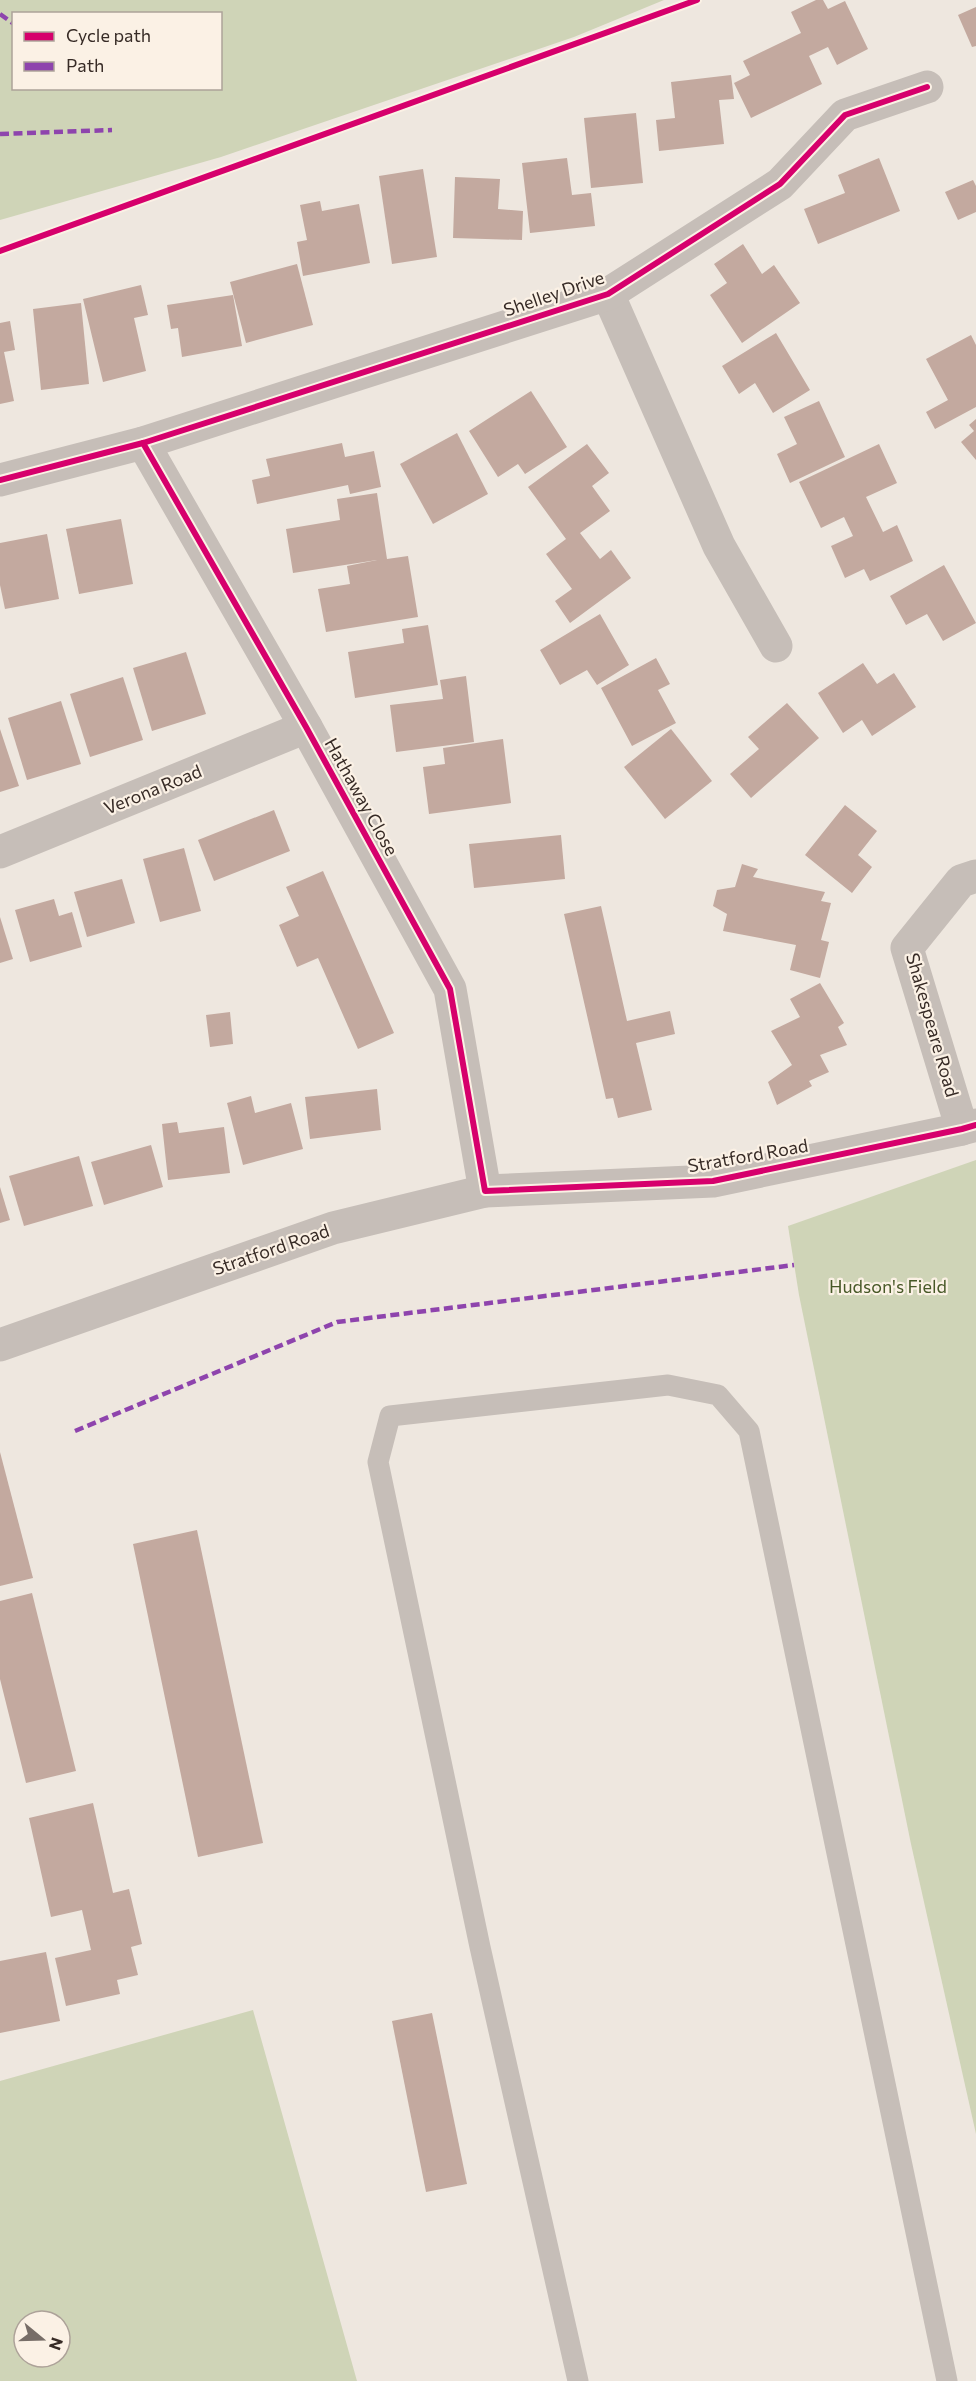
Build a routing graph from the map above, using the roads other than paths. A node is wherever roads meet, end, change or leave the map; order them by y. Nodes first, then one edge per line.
1 (927, 87) dead end
2 (608, 294) junction
3 (143, 443) junction
4 (0, 480) edge
5 (776, 646) dead end
6 (306, 727) junction
7 (0, 852) edge
8 (976, 876) edge
9 (969, 1127) edge
10 (485, 1191) junction
11 (0, 1345) edge
12 (578, 2381) edge
13 (947, 2381) edge

1 - 2 street, Shelley Drive
2 - 3 street, Shelley Drive
2 - 5 street, Shelley Drive
3 - 4 street, Shelley Drive
3 - 6 street, Hathaway Close
6 - 7 street, Verona Road
6 - 10 street, Hathaway Close
8 - 9 street, Shakespeare Road
9 - 10 street, Stratford Road
10 - 11 street, Stratford Road
12 - 13 lane

